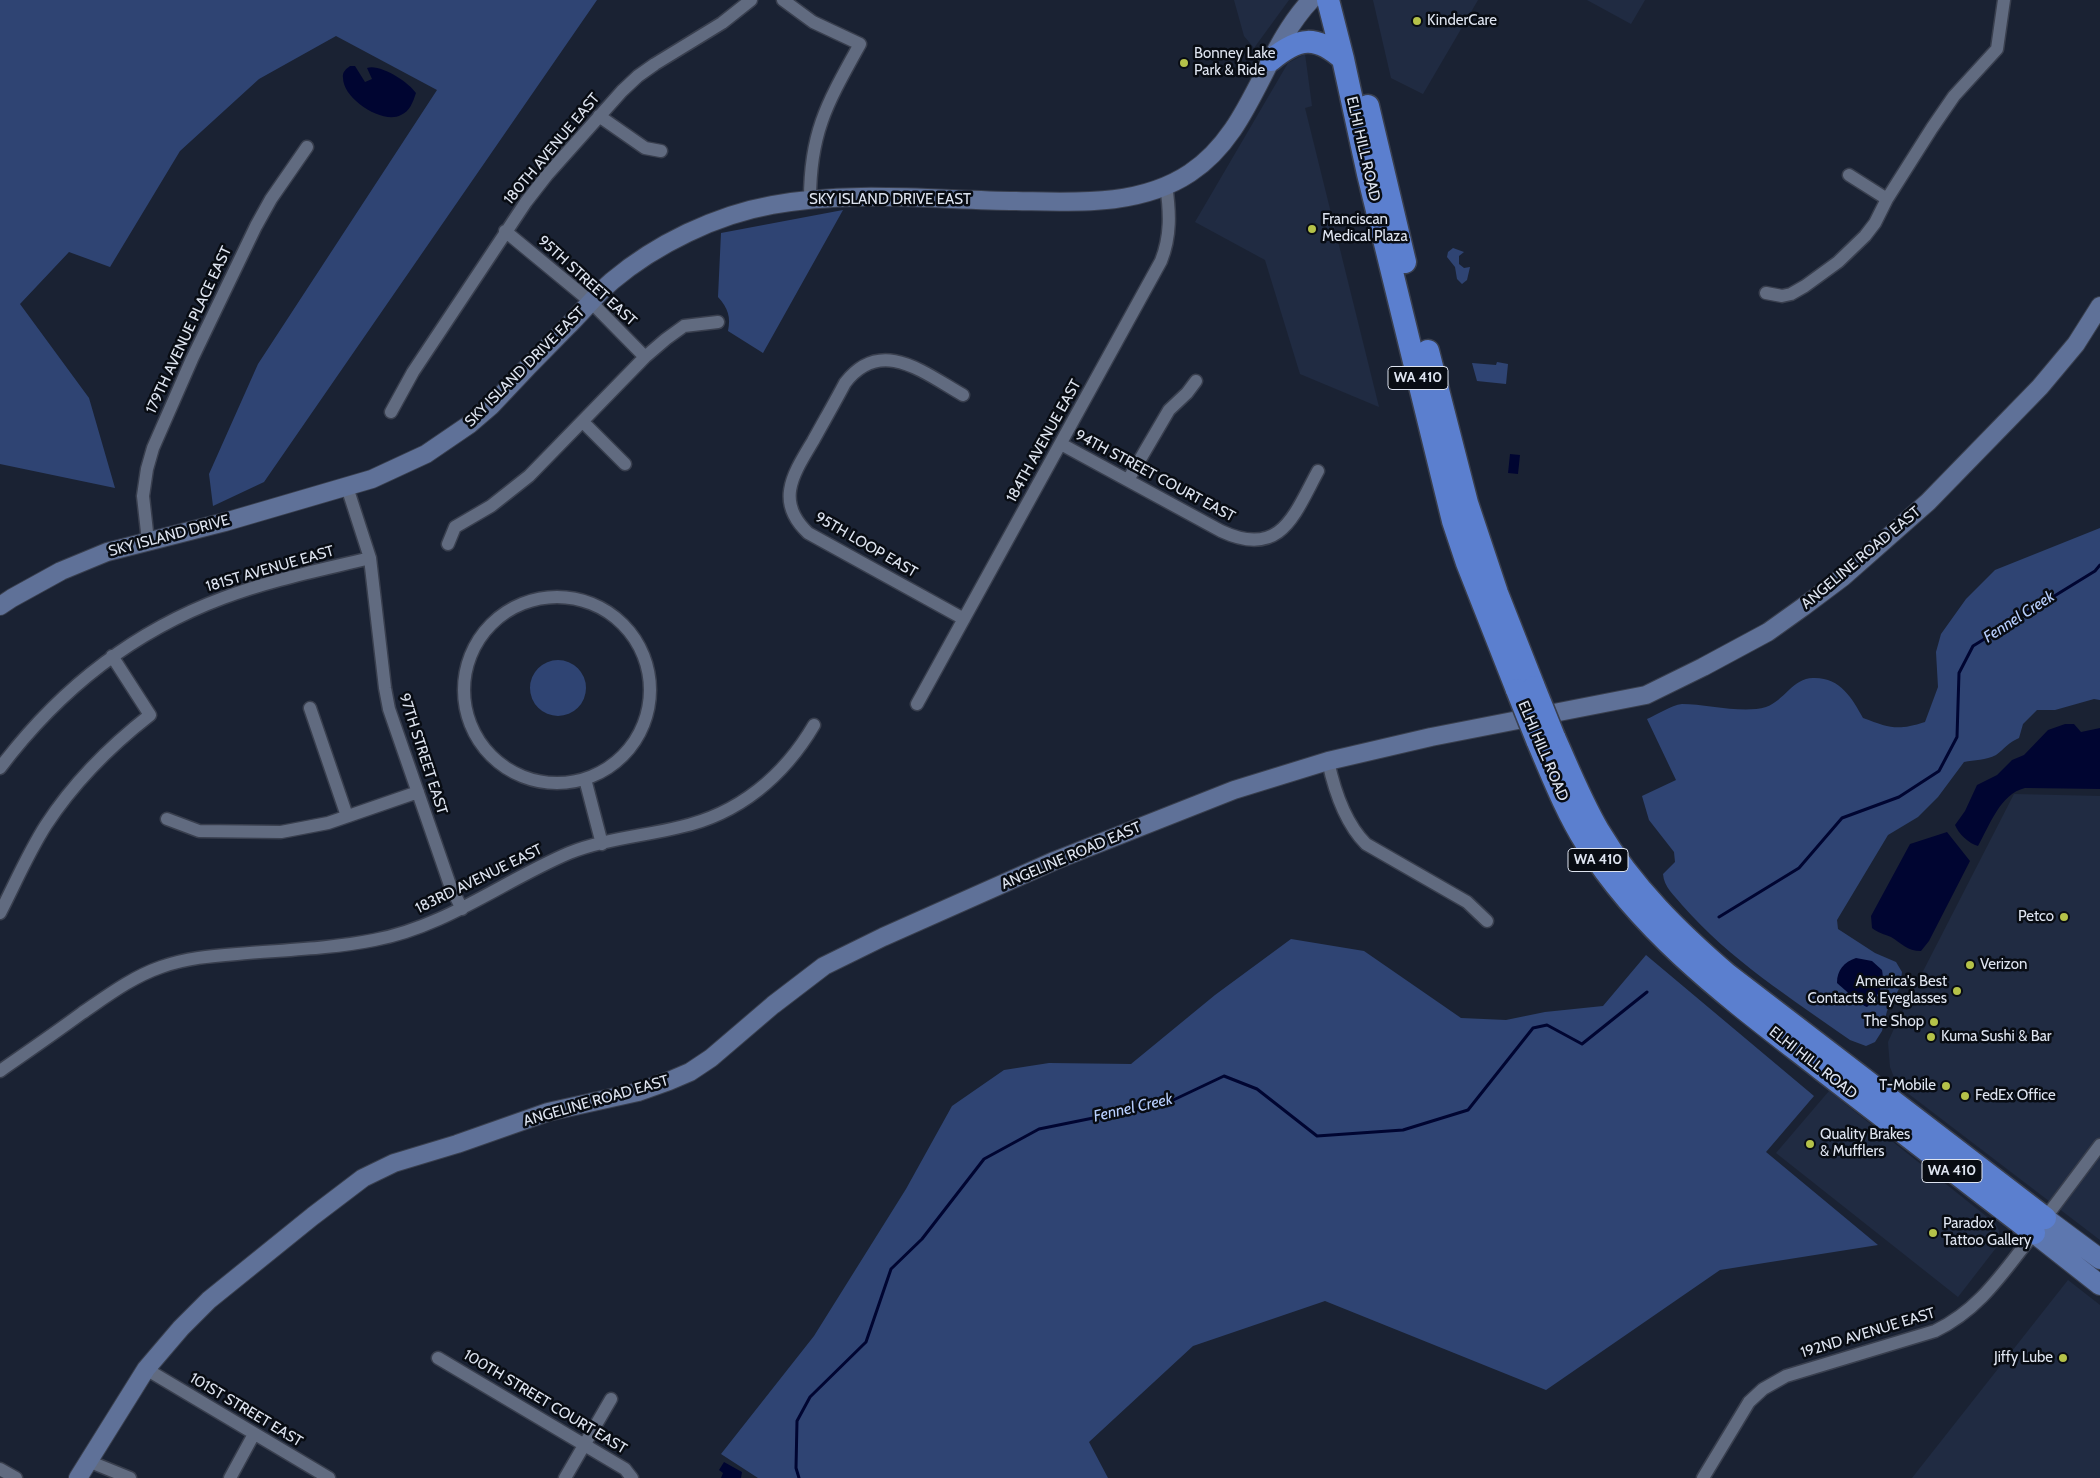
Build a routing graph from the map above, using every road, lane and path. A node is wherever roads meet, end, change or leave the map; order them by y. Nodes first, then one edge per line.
1 (751, 0) edge
2 (783, 0) edge
3 (1311, 0) edge
4 (1328, 0) edge
5 (1344, 0) edge
6 (2004, 0) edge
7 (1343, 59) junction
8 (1271, 60) junction
9 (599, 116) junction
10 (307, 147) dead end
11 (661, 151) dead end
12 (1849, 175) dead end
13 (1166, 186) junction
14 (810, 199) junction
15 (1887, 199) junction
16 (505, 231) junction
17 (1766, 293) dead end
18 (591, 302) junction
19 (2100, 306) edge
20 (718, 322) dead end
21 (645, 357) junction
22 (1196, 381) dead end
23 (963, 395) dead end
24 (391, 412) dead end
25 (583, 422) junction
26 (1061, 444) junction
27 (625, 464) dead end
28 (1318, 471) dead end
29 (1128, 480) junction
30 (347, 487) junction
31 (148, 541) junction
32 (448, 544) dead end
33 (370, 558) junction
34 (0, 606) edge
35 (964, 619) junction
36 (112, 656) junction
37 (1525, 688) junction
38 (917, 704) dead end
39 (310, 708) dead end
40 (814, 725) dead end
41 (1328, 761) junction
42 (0, 768) edge
43 (585, 779) junction
44 (418, 792) junction
45 (347, 816) junction
46 (167, 819) dead end
47 (602, 844) junction
48 (462, 909) junction
49 (0, 913) edge
50 (1487, 921) dead end
51 (0, 1071) edge
52 (2100, 1145) edge
53 (2039, 1226) junction
54 (2100, 1259) edge
55 (2100, 1285) edge
56 (438, 1358) dead end
57 (146, 1369) junction
58 (611, 1399) dead end
59 (254, 1434) junction
60 (585, 1444) junction
61 (88, 1461) junction
62 (0, 1469) edge
63 (16, 1478) edge
64 (78, 1478) edge
65 (130, 1478) edge
66 (230, 1478) edge
67 (329, 1478) edge
68 (565, 1478) edge
69 (632, 1478) edge
70 (1703, 1478) edge

1 - 9 street, 180TH AVENUE EAST
2 - 14 street
3 - 8 street, SKY ISLAND DRIVE EAST
4 - 7 highway, ELHI HILL ROAD / WA 410
5 - 37 highway, ELHI HILL ROAD / WA 410
6 - 15 street
7 - 8 highway
7 - 37 highway, ELHI HILL ROAD / WA 410
8 - 13 street, SKY ISLAND DRIVE EAST
9 - 11 street
9 - 16 street, 180TH AVENUE EAST
10 - 31 street, 179TH AVENUE PLACE EAST
12 - 15 street
13 - 14 street, SKY ISLAND DRIVE EAST
13 - 26 street, 184TH AVENUE EAST
14 - 18 street, SKY ISLAND DRIVE EAST
15 - 17 street
16 - 18 street, 95TH STREET EAST
16 - 24 street, 180TH AVENUE EAST
18 - 21 street, 95TH STREET EAST
18 - 30 street, SKY ISLAND DRIVE EAST
19 - 41 street, ANGELINE ROAD EAST
20 - 21 street
21 - 25 street
22 - 29 street
23 - 35 street, 95TH LOOP EAST
25 - 27 street
25 - 32 street
26 - 29 street, 94TH STREET COURT EAST
26 - 35 street, 184TH AVENUE EAST
28 - 29 street, 94TH STREET COURT EAST
30 - 31 street, SKY ISLAND DRIVE
30 - 33 street, 97TH STREET EAST
31 - 34 street, SKY ISLAND DRIVE
33 - 36 street, 181ST AVENUE EAST
33 - 44 street, 97TH STREET EAST
35 - 38 street, 184TH AVENUE EAST
36 - 42 street, 181ST AVENUE EAST
36 - 49 street
37 - 53 highway, ELHI HILL ROAD / WA 410, bridge
39 - 45 street
40 - 47 street, 183RD AVENUE EAST
41 - 50 street
41 - 57 street, ANGELINE ROAD EAST
43 - 43 street
43 - 47 street
44 - 45 street
44 - 48 street, 97TH STREET EAST
45 - 46 street
47 - 48 street, 183RD AVENUE EAST
48 - 51 street, 183RD AVENUE EAST
52 - 53 street, 192ND AVENUE EAST
53 - 54 main road, ELHI HILL ROAD / WA 410
53 - 55 main road, ELHI HILL ROAD / WA 410
53 - 70 street, 192ND AVENUE EAST
56 - 60 street, 100TH STREET COURT EAST
57 - 59 street, 101ST STREET EAST
57 - 61 street, ANGELINE ROAD EAST
58 - 60 street
59 - 66 street
59 - 67 street, 101ST STREET EAST
60 - 68 street
60 - 69 street, 100TH STREET COURT EAST
61 - 64 street, ANGELINE ROAD EAST
61 - 65 street
62 - 63 street

